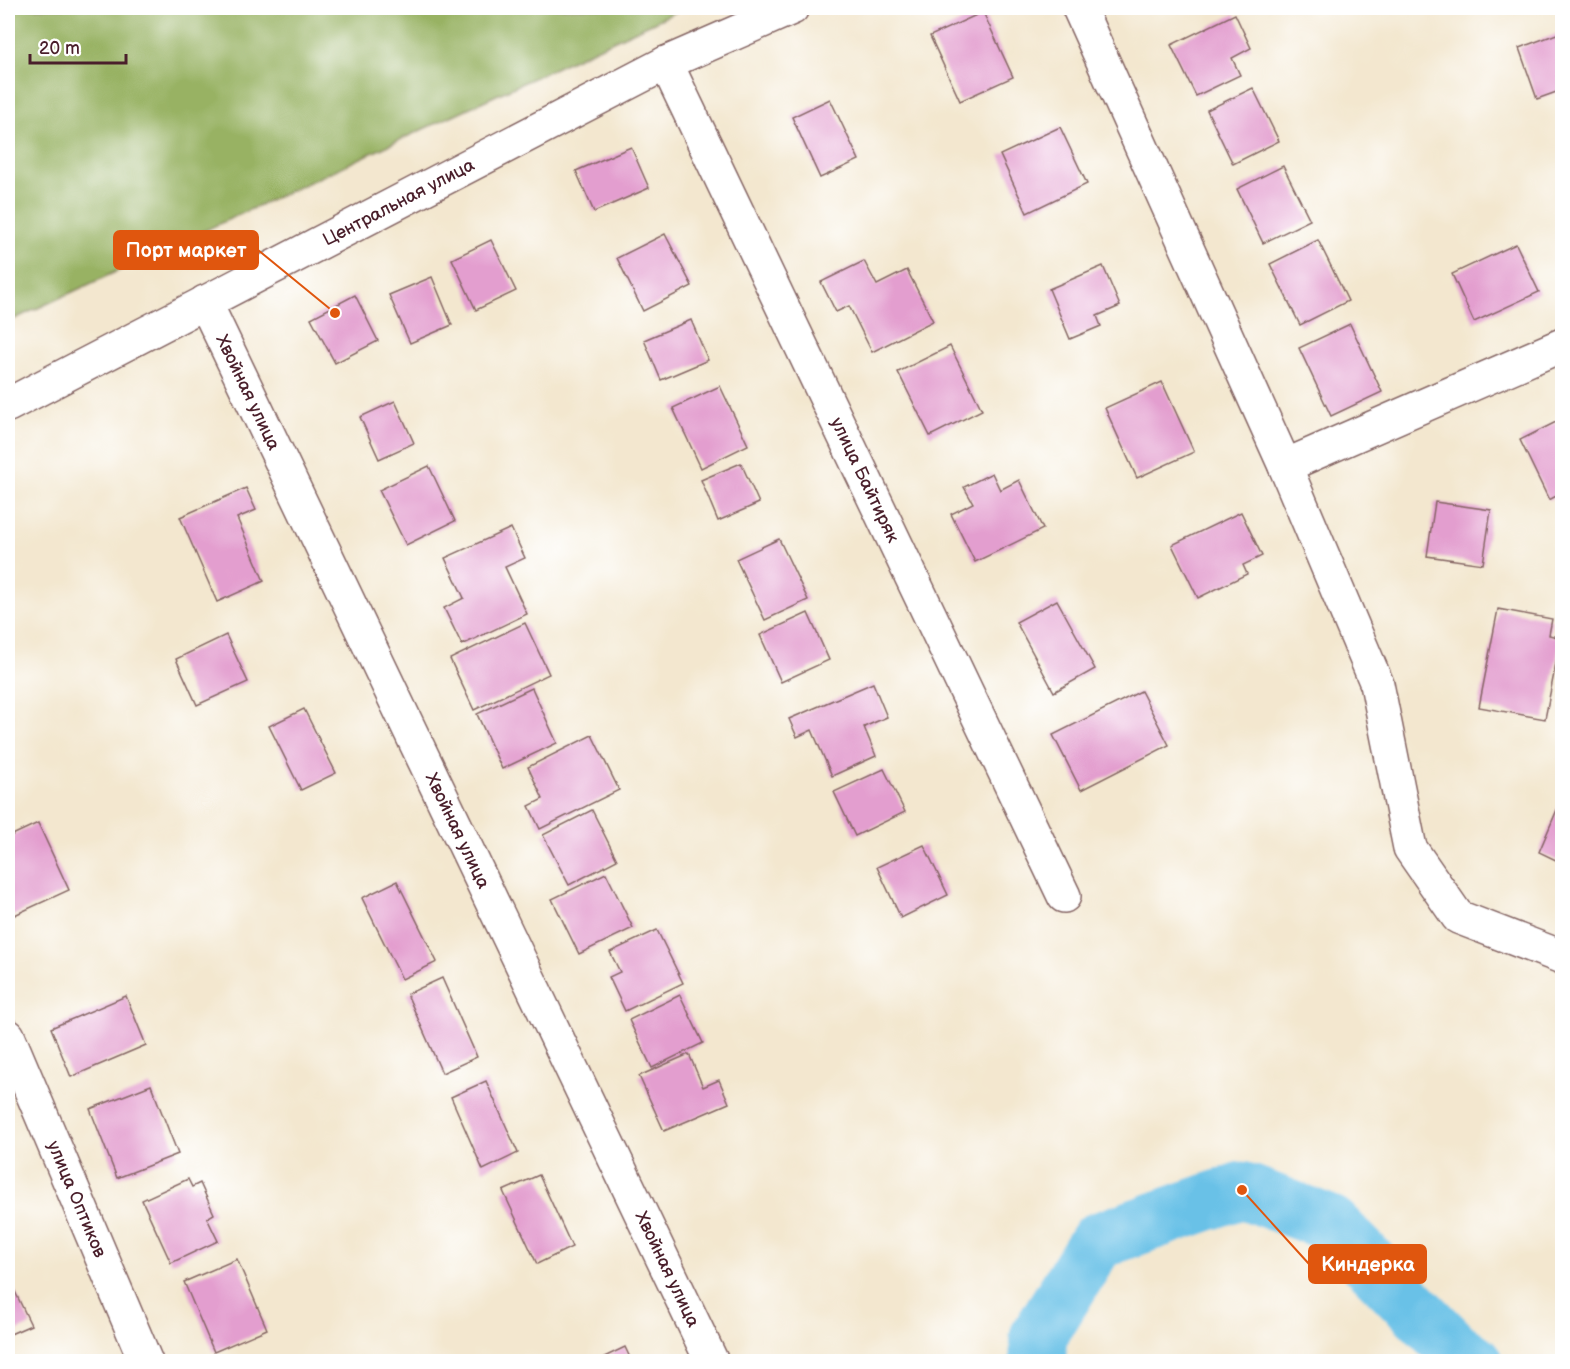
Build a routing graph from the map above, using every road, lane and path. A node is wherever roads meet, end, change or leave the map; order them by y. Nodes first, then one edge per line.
1 (792, 8) edge
2 (1079, 8) edge
3 (666, 63) junction
4 (205, 302) junction
5 (1563, 345) edge
6 (8, 405) edge
7 (1285, 466) junction
8 (1064, 896) dead end
9 (1563, 957) edge
10 (8, 1036) edge
11 (146, 1362) edge
12 (712, 1362) edge

1 - 3 street, Центральная улица
2 - 7 street
3 - 4 street, Центральная улица
3 - 8 street, улица Байтиряк
4 - 6 street, Центральная улица
4 - 12 street, Хвойная улица
5 - 7 street
7 - 9 street
10 - 11 street, улица Оптиков

